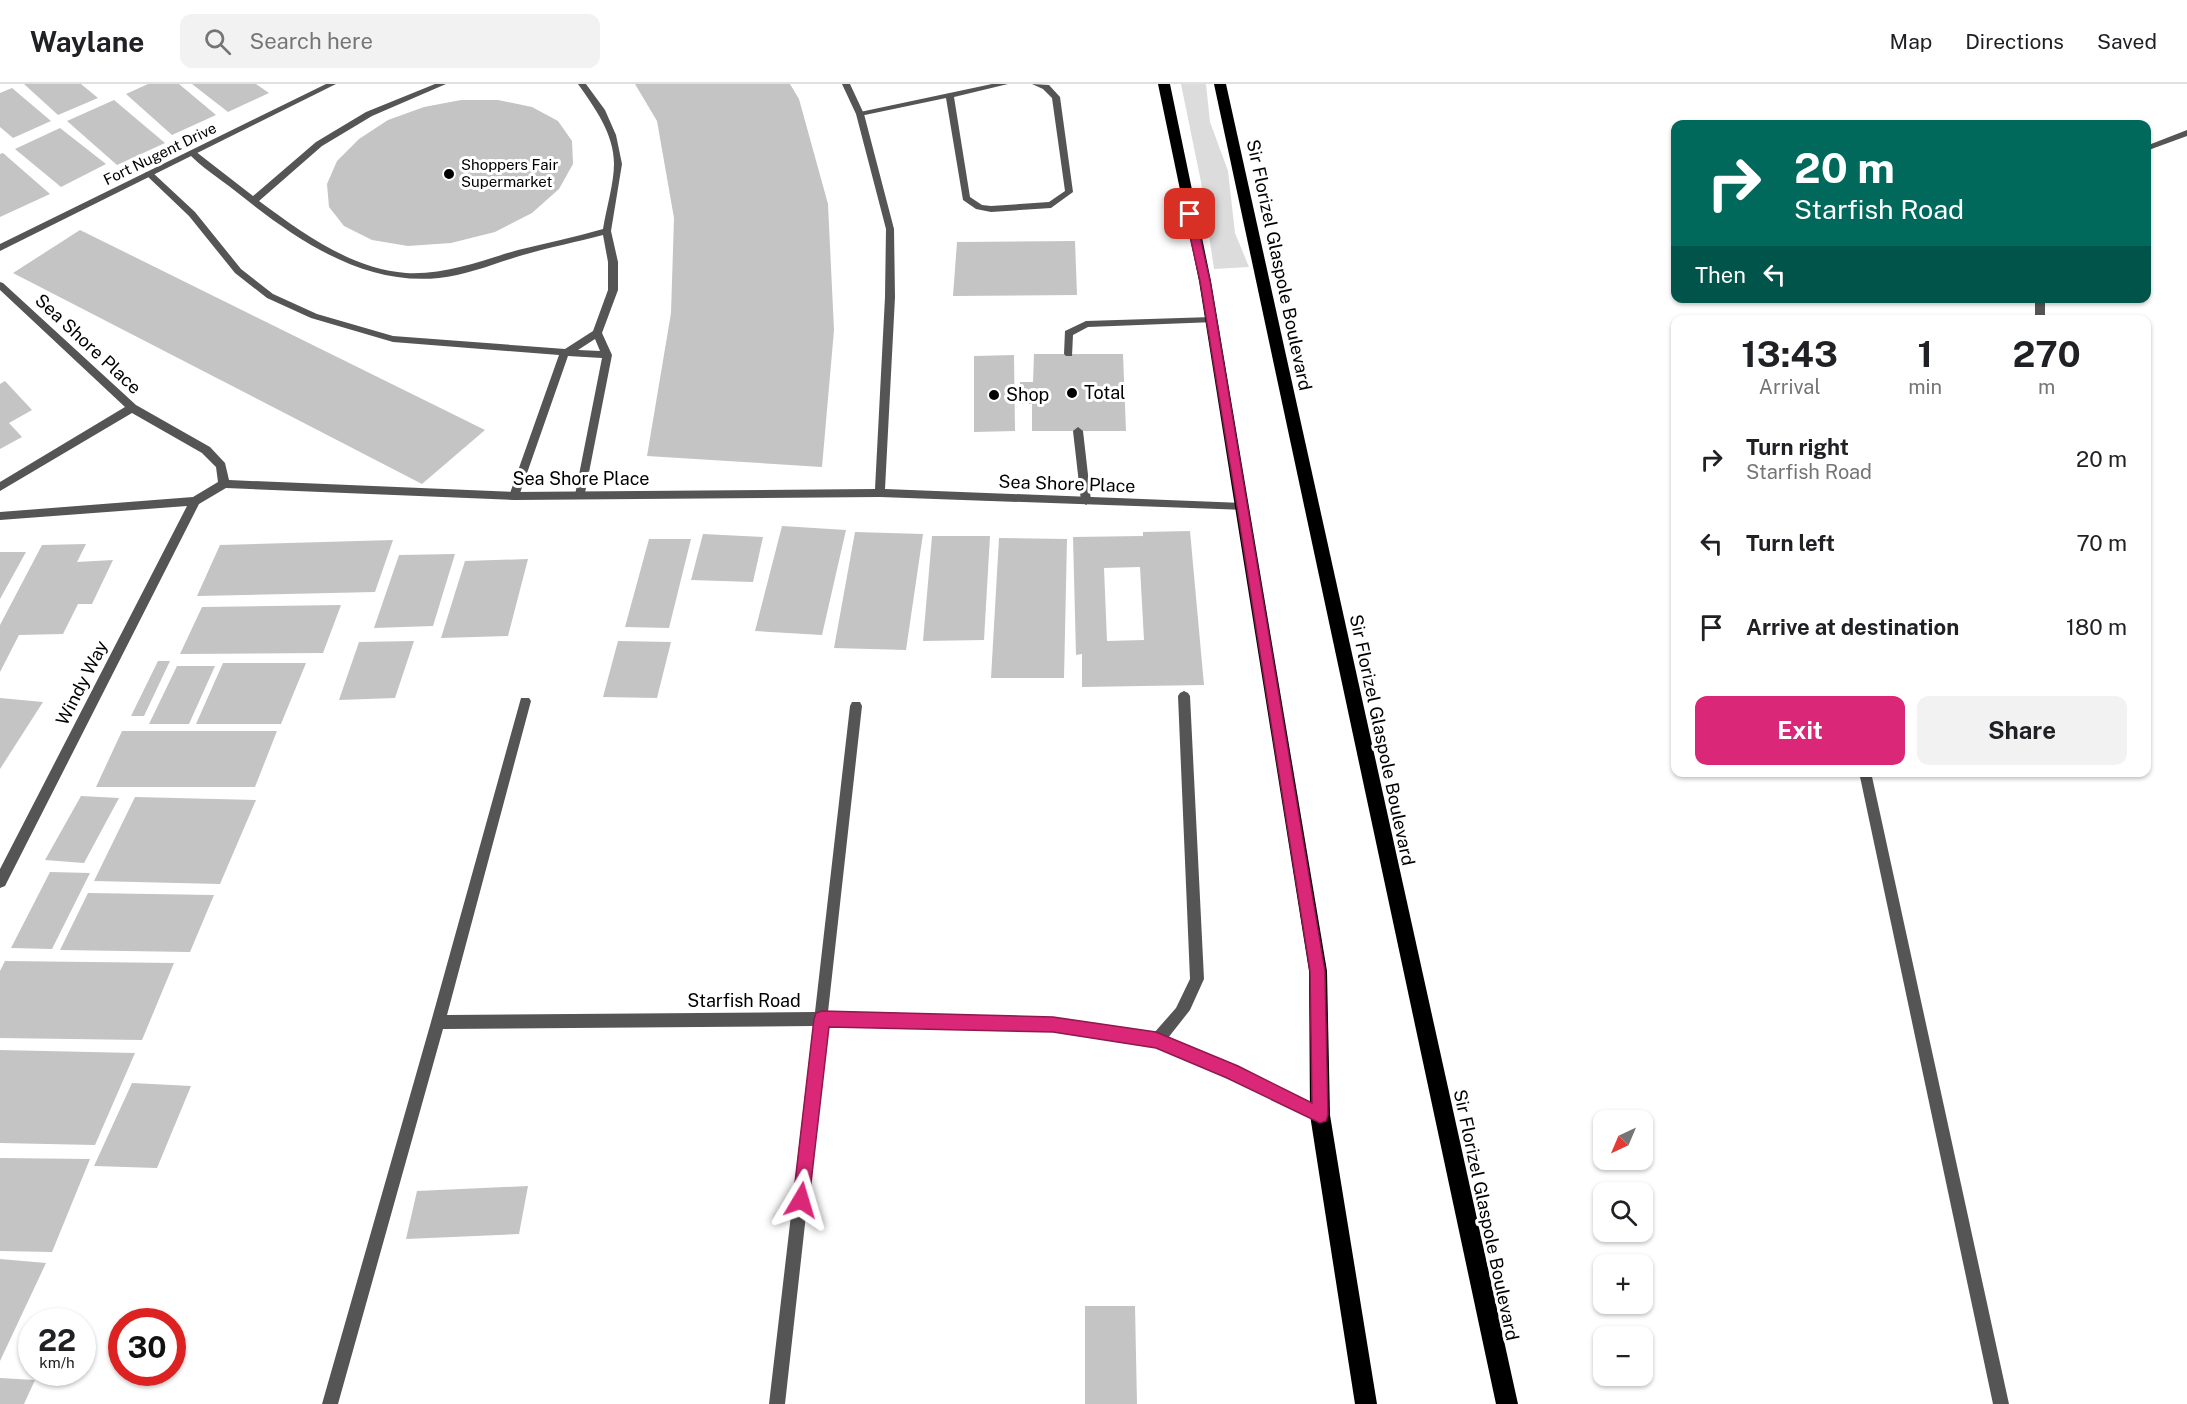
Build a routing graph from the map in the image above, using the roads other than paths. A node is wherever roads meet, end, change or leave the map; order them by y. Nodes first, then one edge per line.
1 (332, 84) edge
2 (442, 84) edge
3 (582, 84) edge
4 (846, 84) edge
5 (1004, 84) edge
6 (1036, 84) edge
7 (1164, 84) edge
8 (1220, 84) edge
9 (950, 96) junction
10 (860, 114) junction
11 (2187, 133) edge
12 (2151, 147) edge
13 (192, 153) junction
14 (149, 174) junction
15 (255, 200) junction
16 (607, 231) junction
17 (0, 248) edge
18 (0, 285) edge
19 (1212, 320) junction
20 (597, 333) junction
21 (564, 354) junction
22 (1069, 354) dead end
23 (607, 355) junction
24 (132, 408) junction
25 (1078, 431) dead end
26 (224, 484) junction
27 (0, 487) edge
28 (880, 494) junction
29 (580, 495) junction
30 (514, 496) junction
31 (195, 501) junction
32 (1086, 501) junction
33 (1243, 507) junction
34 (0, 516) edge
35 (1184, 696) dead end
36 (525, 701) dead end
37 (856, 706) dead end
38 (1866, 777) edge
39 (0, 882) edge
40 (822, 1019) junction
41 (438, 1022) junction
42 (1156, 1040) junction
43 (1320, 1115) junction
44 (330, 1404) edge
45 (777, 1404) edge
46 (1366, 1404) edge
47 (1507, 1404) edge
48 (2001, 1404) edge

1 - 13 street, Fort Nugent Drive
2 - 15 street
3 - 16 street
4 - 10 street
5 - 9 street
6 - 9 street
7 - 19 highway
8 - 47 highway, Sir Florizel Glaspole Boulevard
9 - 10 street
10 - 28 street
11 - 12 street
13 - 14 street, Fort Nugent Drive
13 - 15 street
14 - 17 street, Fort Nugent Drive
14 - 21 street
15 - 16 street
16 - 20 street
18 - 24 street, Sea Shore Place
19 - 22 street
19 - 33 highway
20 - 21 street
20 - 23 street
21 - 23 street
21 - 30 street
23 - 29 street
24 - 26 street, Sea Shore Place
24 - 27 street
25 - 32 street
26 - 30 street, Sea Shore Place
26 - 31 street
28 - 29 street, Sea Shore Place
28 - 32 street, Sea Shore Place
29 - 30 street, Sea Shore Place
31 - 34 street
31 - 39 street, Windy Way
32 - 33 street, Sea Shore Place
33 - 43 highway
35 - 42 street
36 - 41 street
37 - 40 street
38 - 48 street
40 - 41 street, Starfish Road
40 - 42 street, Starfish Road
40 - 45 street
41 - 44 street
42 - 43 street, Starfish Road
43 - 46 highway

